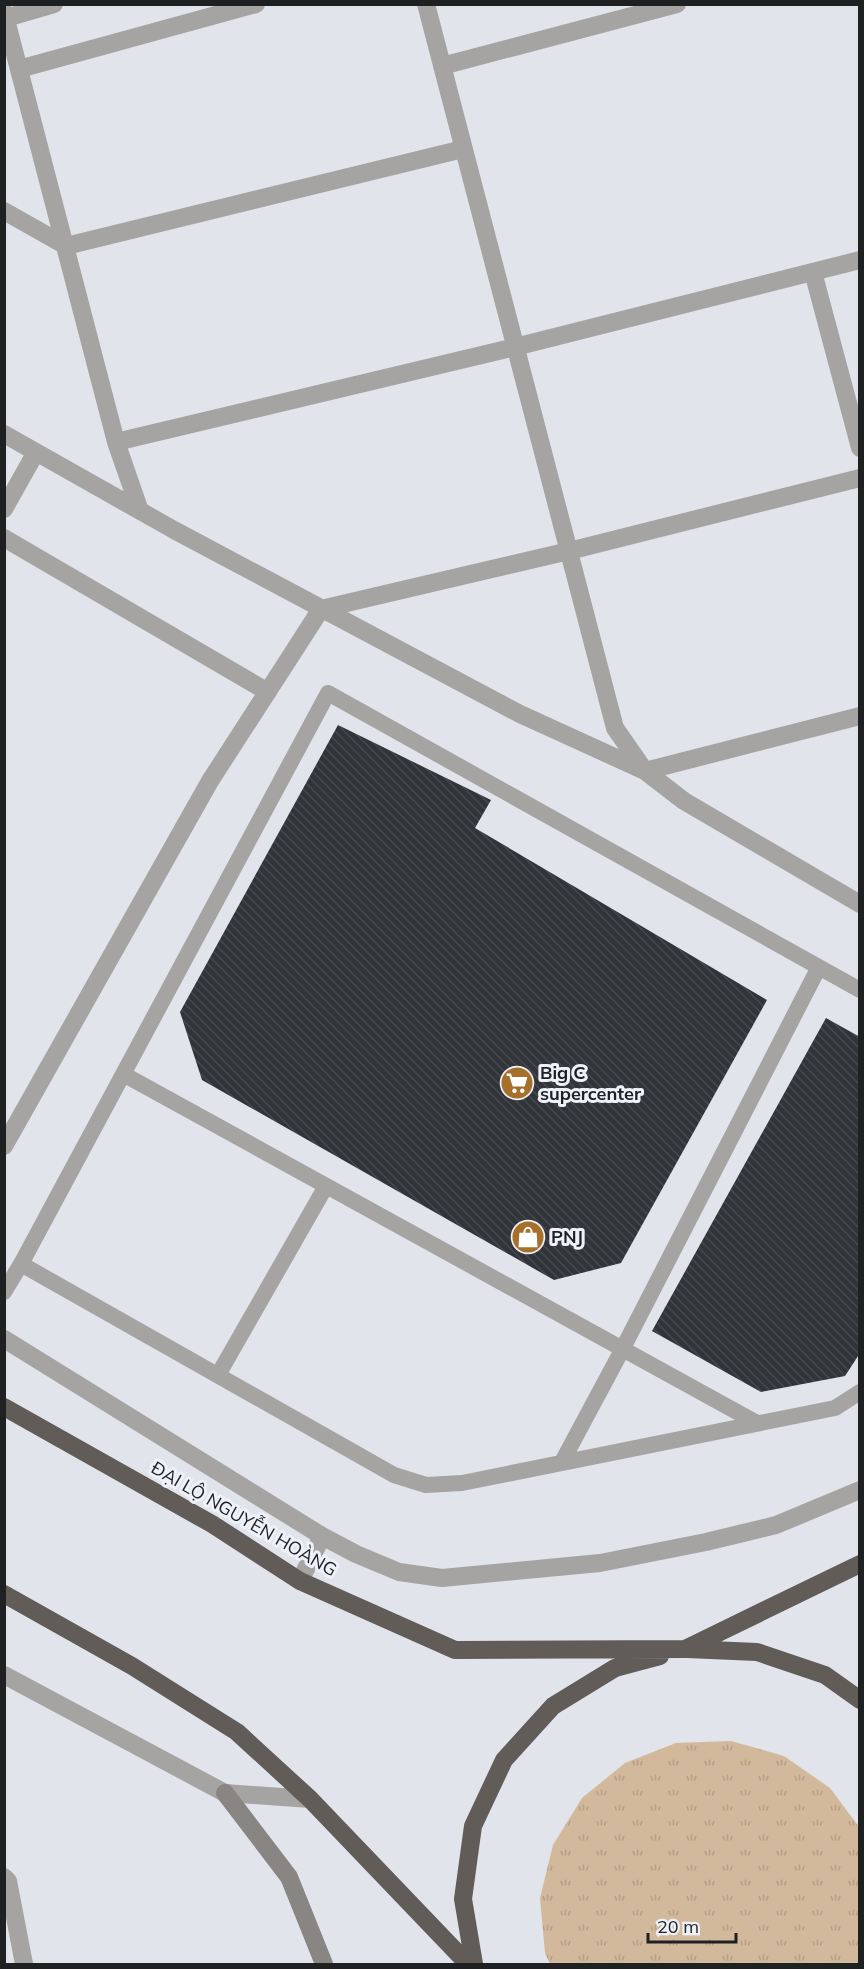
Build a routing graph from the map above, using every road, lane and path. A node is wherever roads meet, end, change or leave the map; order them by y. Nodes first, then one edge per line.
1 (54, 4) edge
2 (256, 4) edge
3 (426, 4) edge
4 (677, 4) edge
5 (5, 15) edge
6 (442, 66) junction
7 (19, 69) junction
8 (463, 149) junction
9 (4, 211) edge
10 (66, 246) junction
11 (860, 260) edge
12 (813, 272) junction
13 (515, 347) junction
14 (4, 434) edge
15 (117, 442) junction
16 (860, 448) edge
17 (36, 452) junction
18 (860, 478) edge
19 (4, 509) edge
20 (140, 511) junction
21 (4, 538) edge
22 (569, 551) junction
23 (321, 609) junction
24 (267, 692) junction
25 (860, 716) edge
26 (645, 771) junction
27 (860, 904) edge
28 (819, 967) junction
29 (860, 990) edge
30 (123, 1074) junction
31 (4, 1146) edge
32 (326, 1186) junction
33 (21, 1264) junction
34 (4, 1292) edge
35 (4, 1339) edge
36 (622, 1350) junction
37 (218, 1375) junction
38 (860, 1392) edge
39 (4, 1407) edge
40 (757, 1423) junction
41 (562, 1462) junction
42 (860, 1490) edge
43 (322, 1536) junction
44 (860, 1564) edge
45 (300, 1581) junction
46 (4, 1594) edge
47 (685, 1649) junction
48 (4, 1675) edge
49 (860, 1700) edge
50 (225, 1793) junction
51 (310, 1799) junction
52 (4, 1876) edge
53 (24, 1965) edge
54 (324, 1965) edge
55 (468, 1965) edge
56 (474, 1965) edge

1 - 5 street
2 - 7 street
3 - 6 street
4 - 6 street
5 - 7 street
6 - 8 street
7 - 10 street
8 - 10 street
8 - 13 street
9 - 10 street
10 - 15 street
11 - 12 street
12 - 13 street
12 - 16 street
13 - 15 street
13 - 22 street
14 - 17 street
15 - 20 street
17 - 19 street
17 - 20 street
18 - 22 street
20 - 23 street
21 - 24 street
22 - 23 street
22 - 26 street
23 - 24 street
23 - 26 street
24 - 31 street
25 - 26 street
26 - 27 street
28 - 29 lane
28 - 30 lane
28 - 36 lane
30 - 32 lane
30 - 33 lane
32 - 36 lane
32 - 37 lane
33 - 34 lane
33 - 37 lane
35 - 43 street, ĐẠI LỘ NGUYỄN HOÀNG
36 - 40 lane
36 - 41 lane
37 - 41 lane
38 - 40 lane
39 - 45 highway, ĐẠI LỘ NGUYỄN HOÀNG
40 - 41 lane
42 - 43 street, ĐẠI LỘ NGUYỄN HOÀNG
43 - 45 street
44 - 47 highway
45 - 47 highway, ĐẠI LỘ NGUYỄN HOÀNG
46 - 51 highway
47 - 49 highway
47 - 56 highway
48 - 50 street
50 - 51 street
50 - 54 main road
51 - 55 highway
52 - 53 street

